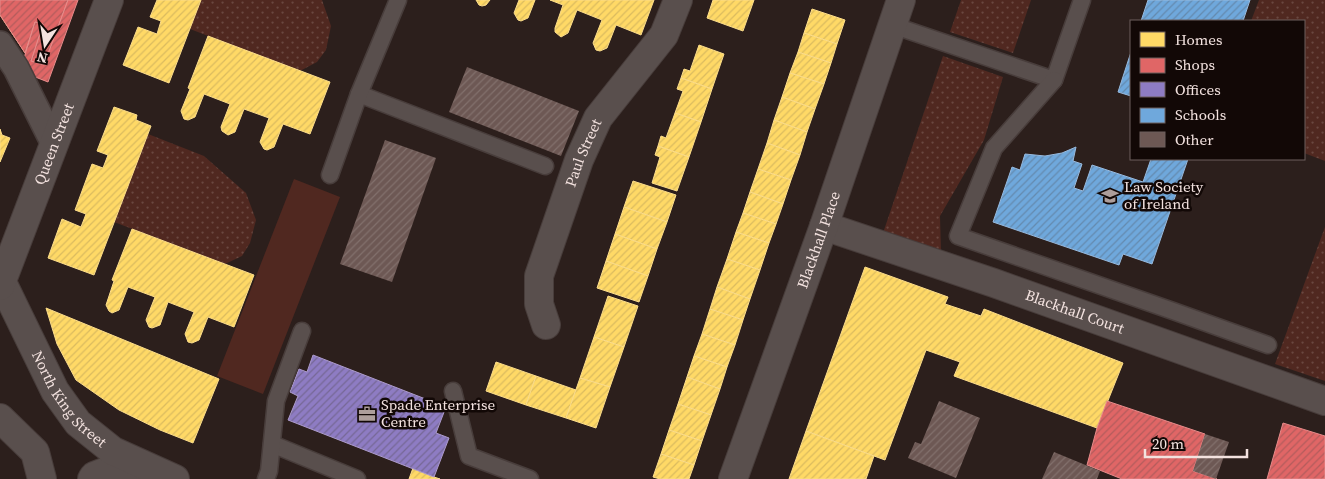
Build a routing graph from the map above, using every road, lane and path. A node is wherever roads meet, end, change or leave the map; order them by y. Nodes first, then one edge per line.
1 (109, 0) edge
2 (398, 0) edge
3 (678, 0) edge
4 (901, 0) edge
5 (1082, 0) edge
6 (892, 25) junction
7 (0, 44) edge
8 (1054, 80) junction
9 (359, 94) junction
10 (54, 144) junction
11 (544, 166) dead end
12 (330, 174) dead end
13 (824, 226) junction
14 (1, 284) edge
15 (546, 325) dead end
16 (302, 331) dead end
17 (1268, 345) dead end
18 (453, 391) dead end
19 (1325, 401) edge
20 (0, 418) edge
21 (272, 444) junction
22 (147, 467) junction
23 (42, 479) edge
24 (92, 479) edge
25 (175, 479) edge
26 (266, 479) edge
27 (357, 479) edge
28 (530, 479) edge
29 (733, 479) edge

1 - 10 street, Queen Street
2 - 9 lane
3 - 15 street, Paul Street
4 - 6 street, Blackhall Place
5 - 8 lane
6 - 8 lane
6 - 13 street, Blackhall Place
7 - 10 street
8 - 17 lane
9 - 11 lane
9 - 12 lane
10 - 14 street, Queen Street
13 - 19 street, Blackhall Court
13 - 29 street, Blackhall Place
14 - 22 street, North King Street
16 - 21 lane
18 - 28 lane
20 - 23 street
21 - 26 lane
21 - 27 lane
22 - 24 street
22 - 25 street, North King Street

